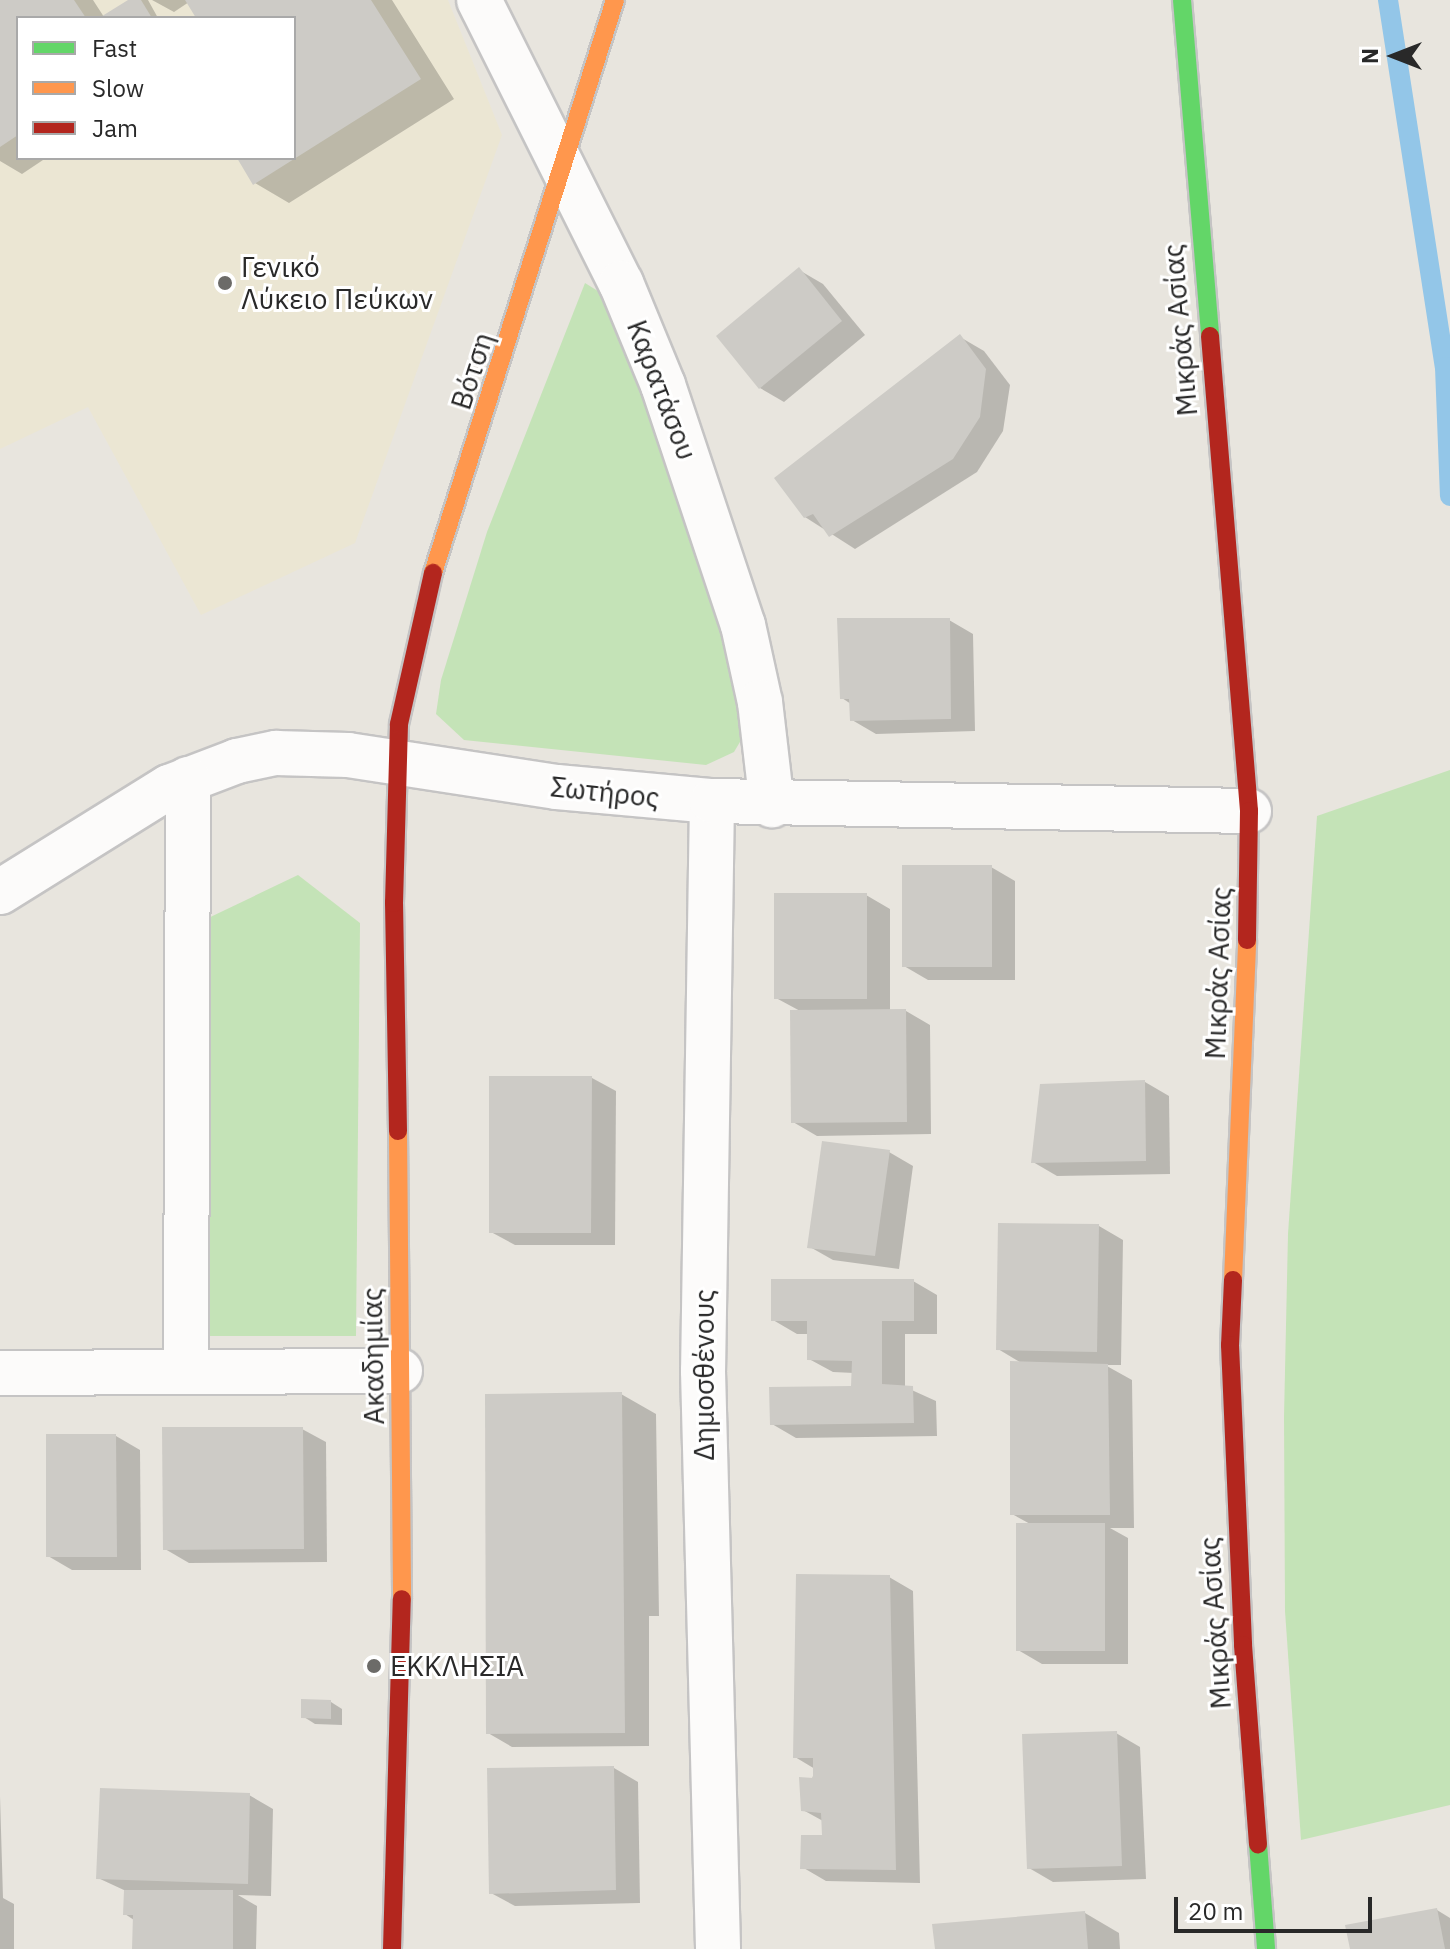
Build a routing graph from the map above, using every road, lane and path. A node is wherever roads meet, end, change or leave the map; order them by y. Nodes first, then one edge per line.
1 (479, 0) edge
2 (615, 0) edge
3 (1182, 0) edge
4 (565, 171) junction
5 (397, 762) junction
6 (188, 779) junction
7 (712, 801) junction
8 (772, 805) junction
9 (1249, 811) junction
10 (0, 892) edge
11 (400, 1371) junction
12 (186, 1372) junction
13 (0, 1373) edge
14 (392, 1949) edge
15 (718, 1949) edge
16 (1266, 1949) edge

1 - 4 street, Καρατάσου
2 - 4 street, Βότση
3 - 9 street, Μικράς Ασίας
4 - 5 street, Βότση
4 - 8 street, Καρατάσου
5 - 6 street, Σωτήρος
5 - 7 street, Σωτήρος
5 - 11 street, Ακαδημίας
6 - 10 street, Σωτήρος
6 - 12 street
7 - 8 street, Σωτήρος
7 - 15 street, Δημοσθένους
8 - 9 street, Σωτήρος
9 - 16 street, Μικράς Ασίας
11 - 12 street
11 - 14 street, Ακαδημίας
12 - 13 street

